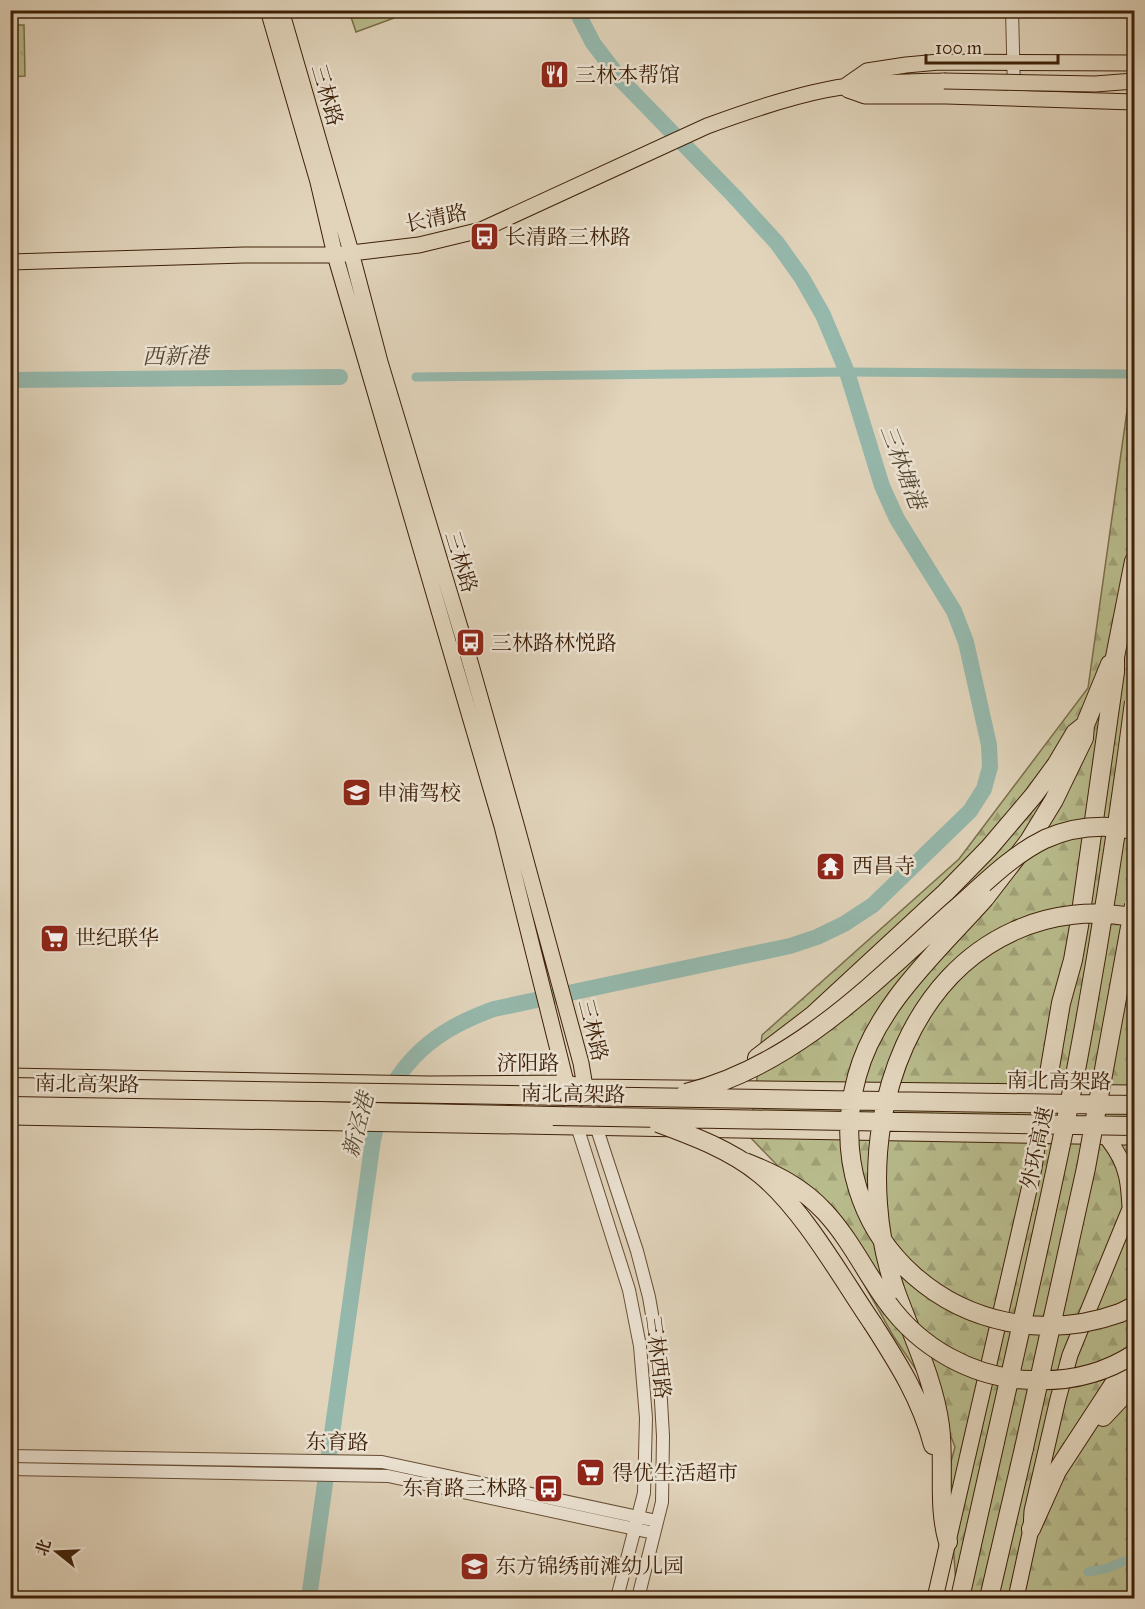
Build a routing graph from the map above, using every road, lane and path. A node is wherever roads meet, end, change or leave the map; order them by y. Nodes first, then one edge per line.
1 (268, 10) edge
2 (281, 10) edge
3 (1012, 10) edge
4 (1013, 63) junction
5 (1134, 63) edge
6 (1134, 81) edge
7 (842, 88) junction
8 (1014, 98) junction
9 (1134, 102) edge
10 (351, 252) junction
11 (335, 255) junction
12 (10, 261) edge
13 (373, 362) junction
14 (382, 390) junction
15 (1134, 561) edge
16 (1115, 657) junction
17 (1134, 702) edge
18 (1084, 725) junction
19 (1134, 830) edge
20 (1134, 904) edge
21 (1134, 918) edge
22 (10, 1076) edge
23 (567, 1083) junction
24 (708, 1086) junction
25 (10, 1087) edge
26 (585, 1087) junction
27 (1055, 1091) junction
28 (1134, 1093) edge
29 (658, 1098) junction
30 (10, 1104) edge
31 (1134, 1105) edge
32 (10, 1117) edge
33 (642, 1118) junction
34 (577, 1126) junction
35 (596, 1126) junction
36 (1134, 1126) edge
37 (1040, 1136) junction
38 (1106, 1137) junction
39 (1134, 1137) edge
40 (745, 1162) junction
41 (1132, 1203) edge
42 (1134, 1306) edge
43 (1134, 1354) edge
44 (1134, 1384) edge
45 (1081, 1434) junction
46 (10, 1456) edge
47 (10, 1469) edge
48 (943, 1482) junction
49 (636, 1523) junction
50 (655, 1527) junction
51 (1031, 1529) junction
52 (948, 1542) junction
53 (936, 1598) edge
54 (617, 1599) edge
55 (638, 1599) edge
56 (960, 1599) edge
57 (989, 1599) edge
58 (1016, 1599) edge

1 - 11 main road, 三林路
2 - 10 main road, 三林路
3 - 4 street
4 - 5 main road, 长清路
4 - 7 main road, 长清路
4 - 8 street
6 - 7 main road, 长清路, bridge
7 - 8 main road, 长清路
7 - 10 main road, 长清路
8 - 9 main road, 长清路
10 - 11 main road, 长清路
10 - 13 main road, 三林路
11 - 12 main road, 长清路
11 - 13 main road, 三林路
13 - 14 main road, 三林路
14 - 23 main road, 三林路
14 - 26 main road, 三林路
15 - 16 highway
16 - 18 highway
16 - 27 highway
17 - 56 highway, 外环高速, bridge
18 - 24 highway, bridge
18 - 42 highway, bridge
19 - 24 highway, bridge
20 - 57 highway, bridge
21 - 48 highway, bridge
22 - 23 main road, 济阳路
23 - 26 main road, 济阳路
23 - 34 main road, 三林路
24 - 29 highway, bridge
25 - 29 highway, 南北高架路, bridge
26 - 27 main road, 济阳路
26 - 35 main road, 三林路
27 - 28 main road, 济阳路
27 - 37 main road
27 - 38 main road
29 - 31 highway, 南北高架路, bridge
30 - 33 highway, 南北高架路, bridge
32 - 34 main road
33 - 36 highway, 南北高架路, bridge
33 - 40 highway, bridge
34 - 35 main road
34 - 49 street, 三林西路
35 - 37 main road
35 - 50 street, 三林西路
37 - 38 main road
37 - 52 main road
38 - 39 main road
38 - 41 main road
40 - 43 highway, bridge
40 - 48 highway, bridge
41 - 51 main road
43 - 45 highway
44 - 45 highway
45 - 51 highway
46 - 49 street, 东育路
47 - 49 street, 东育路
48 - 52 highway
49 - 50 street, 东育路
49 - 54 street, 三林西路
50 - 55 street, 三林西路
51 - 58 main road
52 - 53 main road

